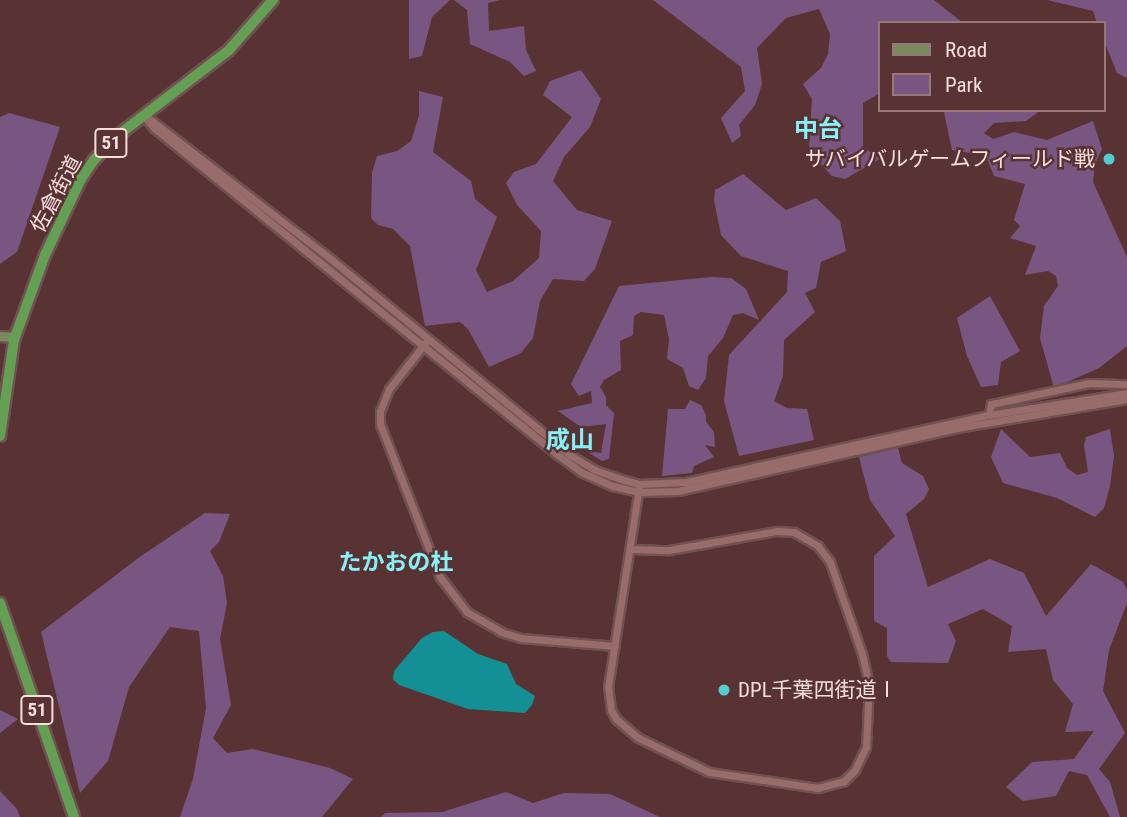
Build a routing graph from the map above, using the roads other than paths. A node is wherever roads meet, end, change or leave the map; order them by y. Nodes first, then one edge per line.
1 (273, 0) edge
2 (143, 115) junction
3 (0, 336) edge
4 (15, 337) junction
5 (427, 342) junction
6 (1127, 384) edge
7 (1127, 393) edge
8 (1127, 399) edge
9 (1098, 400) junction
10 (989, 415) junction
11 (0, 436) edge
12 (639, 488) junction
13 (631, 549) junction
14 (0, 603) edge
15 (615, 646) junction
16 (74, 817) edge

1 - 2 highway, 佐倉街道 / 51
2 - 4 highway, 佐倉街道 / 51
2 - 5 street
3 - 4 main road
4 - 11 highway, 佐倉街道 / 51
5 - 12 street
5 - 15 street
6 - 10 street
7 - 9 street
8 - 9 street
9 - 10 street
9 - 12 street
10 - 12 street
12 - 13 street
13 - 15 street
13 - 15 street
14 - 16 highway, 51

